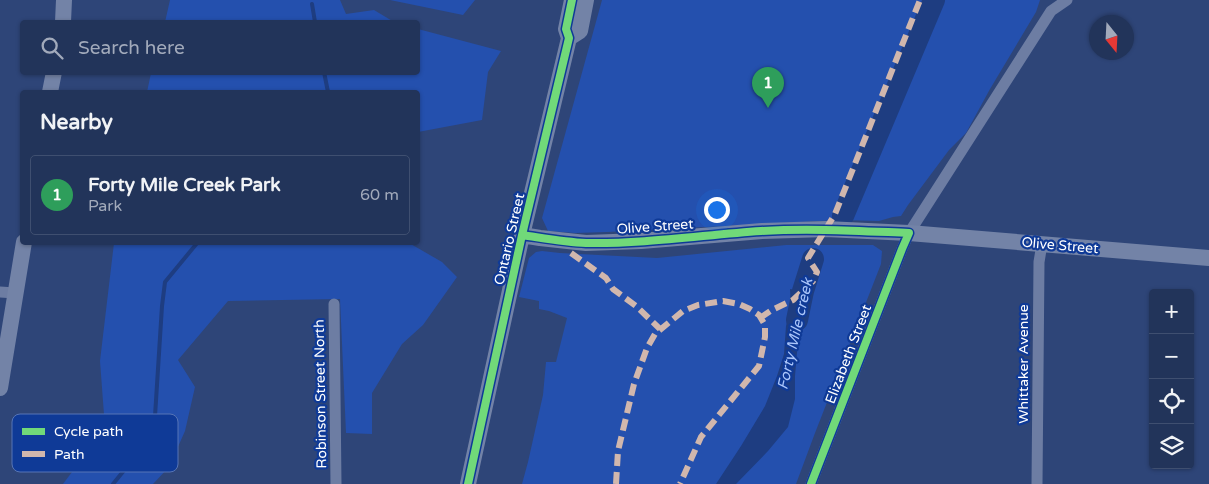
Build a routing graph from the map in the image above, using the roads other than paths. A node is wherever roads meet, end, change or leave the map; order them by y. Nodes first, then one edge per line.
1 (64, 0) edge
2 (74, 0) edge
3 (572, 0) edge
4 (586, 0) edge
5 (1066, 0) edge
6 (64, 20) edge
7 (64, 20) edge
8 (569, 38) junction
9 (53, 75) edge
10 (50, 90) edge
11 (909, 233) junction
12 (522, 235) junction
13 (1042, 244) junction
14 (23, 245) edge
15 (1209, 258) edge
16 (8, 293) edge
17 (334, 304) dead end
18 (0, 388) edge
19 (336, 484) edge
20 (468, 484) edge
21 (811, 484) edge
22 (1037, 484) edge

1 - 6 street
2 - 7 street
3 - 8 street, Ontario Street
4 - 8 street, Ontario Street
5 - 11 street, Elizabeth Street
8 - 12 street, Ontario Street
9 - 10 street
11 - 12 street, Olive Street
11 - 13 street, Olive Street
11 - 21 street, Elizabeth Street
12 - 20 street, Ontario Street
13 - 15 street, Olive Street
13 - 22 street, Whittaker Avenue
14 - 16 street
16 - 18 street
17 - 19 street, Robinson Street North

